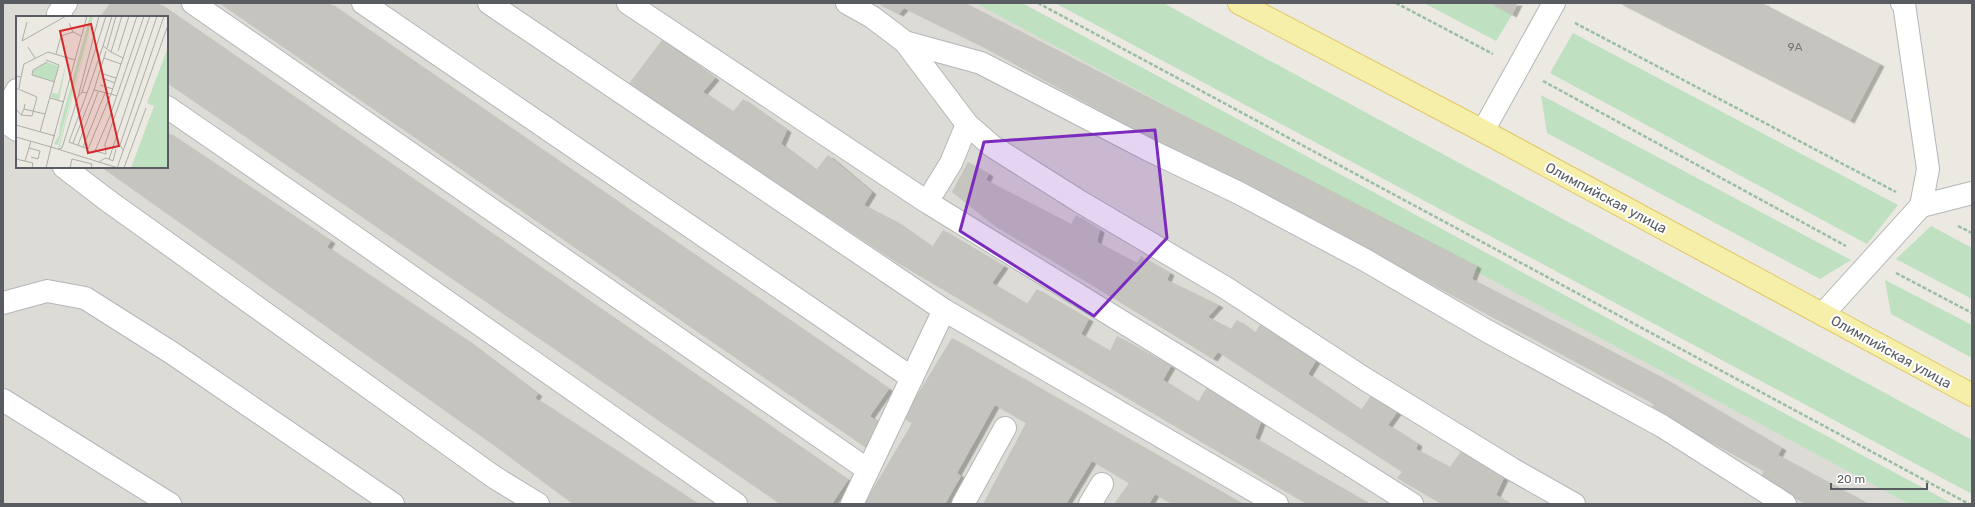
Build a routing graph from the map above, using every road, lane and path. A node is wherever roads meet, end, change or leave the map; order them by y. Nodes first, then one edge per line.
1 (193, 3) edge
2 (363, 3) edge
3 (489, 3) edge
4 (628, 3) edge
5 (847, 3) edge
6 (1038, 3) edge
7 (1239, 3) edge
8 (1396, 3) edge
9 (1902, 3) edge
10 (1552, 6) edge
11 (905, 42) junction
12 (1518, 67) junction
13 (16, 92) edge
14 (168, 109) edge
15 (3, 115) edge
16 (3, 120) edge
17 (967, 124) junction
18 (16, 129) edge
19 (1483, 131) junction
20 (65, 168) edge
21 (1972, 193) edge
22 (926, 202) junction
23 (1921, 206) junction
24 (1972, 233) edge
25 (1871, 260) junction
26 (3, 303) edge
27 (944, 310) junction
28 (1972, 313) edge
29 (1823, 314) junction
30 (912, 378) junction
31 (1972, 395) edge
32 (3, 400) edge
33 (1005, 428) dead end
34 (868, 470) junction
35 (1102, 484) dead end
36 (170, 504) edge
37 (393, 504) edge
38 (538, 504) edge
39 (736, 504) edge
40 (852, 504) edge
41 (963, 504) edge
42 (1090, 504) edge
43 (1277, 504) edge
44 (1412, 504) edge
45 (1574, 504) edge
46 (1785, 504) edge
47 (1969, 504) edge

1 - 34 lane
2 - 30 lane
3 - 27 lane
4 - 22 lane
5 - 11 lane
6 - 47 path
7 - 19 main road, Олимпийская улица
8 - 12 path
9 - 23 lane
10 - 12 lane
10 - 23 path
11 - 17 lane
11 - 46 lane
12 - 19 lane
12 - 25 path
13 - 15 lane
14 - 39 lane
16 - 18 lane
17 - 22 lane
17 - 45 lane
19 - 29 main road, Олимпийская улица
20 - 38 lane
21 - 23 lane
22 - 44 lane
23 - 24 path
23 - 25 lane
25 - 28 path
25 - 29 lane
26 - 37 lane
27 - 30 lane
27 - 43 lane
29 - 31 main road, Олимпийская улица
30 - 34 lane
32 - 36 lane
33 - 41 lane
34 - 40 lane
35 - 42 lane

